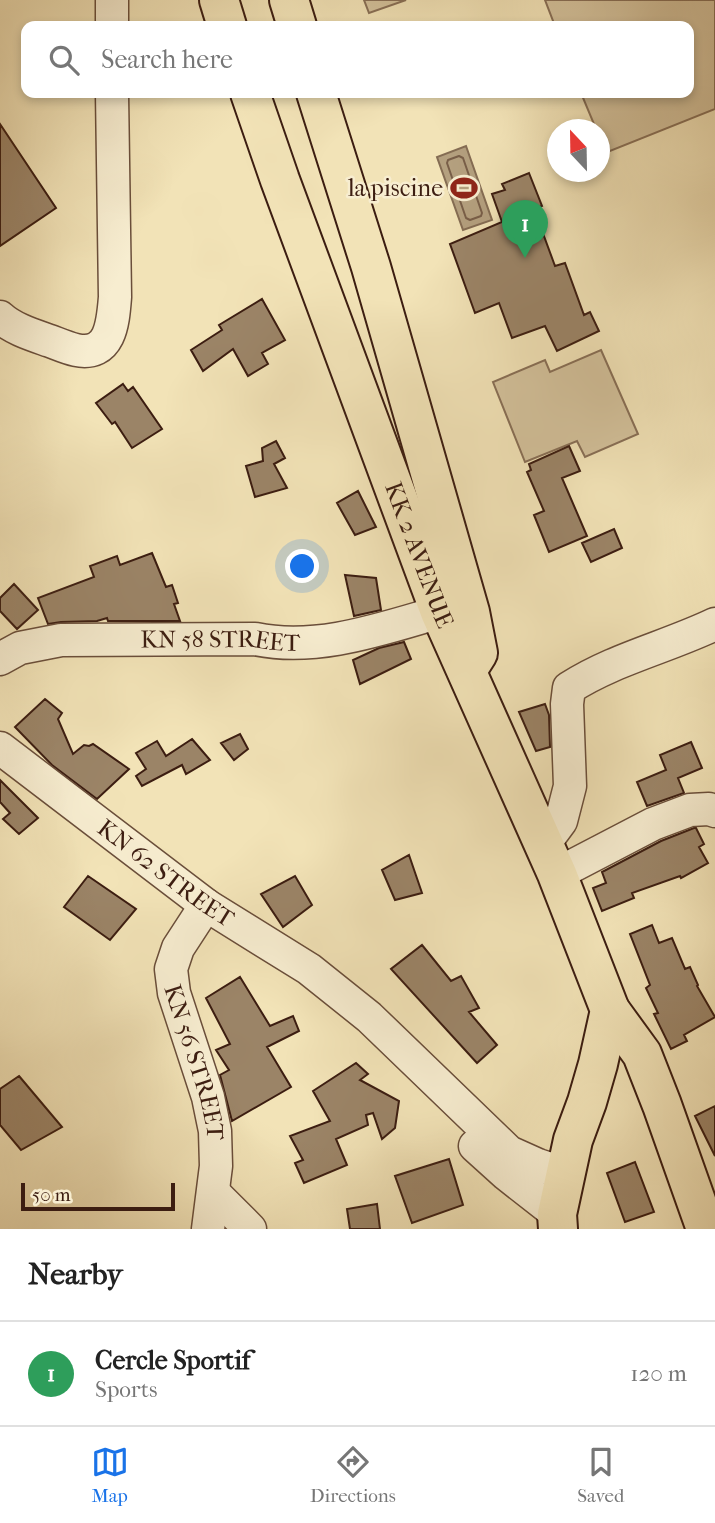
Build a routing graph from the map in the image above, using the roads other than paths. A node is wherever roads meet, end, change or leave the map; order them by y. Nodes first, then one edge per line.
1 (113, 0) edge
2 (219, 0) edge
3 (289, 0) edge
4 (112, 21) edge
5 (225, 21) edge
6 (295, 21) edge
7 (112, 98) edge
8 (252, 98) edge
9 (318, 98) edge
10 (0, 317) edge
11 (440, 612) junction
12 (715, 624) edge
13 (0, 659) edge
14 (467, 672) junction
15 (0, 748) edge
16 (715, 811) edge
17 (550, 859) junction
18 (206, 905) junction
19 (336, 992) junction
20 (610, 1010) junction
21 (598, 1064) junction
22 (662, 1105) junction
23 (565, 1174) junction
24 (214, 1193) junction
25 (557, 1221) edge
26 (208, 1229) edge
27 (250, 1229) edge
28 (706, 1229) edge

1 - 4 street
2 - 5 main road
3 - 6 main road
7 - 10 street
8 - 11 main road, KK 2 AVENUE
9 - 14 main road
11 - 13 street, KN 58 STREET
11 - 14 main road, KK 2 AVENUE
12 - 17 street
14 - 17 main road, KK 2 AVENUE
15 - 18 street, KN 62 STREET
16 - 17 street
17 - 20 main road, KK 2 AVENUE
18 - 19 street, KN 62 STREET
18 - 24 street, KN 56 STREET
19 - 23 street, KN 62 STREET
19 - 25 street, KN 62 STREET
20 - 21 main road
20 - 22 main road, KK 2 AVENUE
21 - 22 main road
21 - 23 main road
22 - 28 main road, KK 2 AVENUE
23 - 25 main road
24 - 26 street, KN 56 STREET
24 - 27 street

